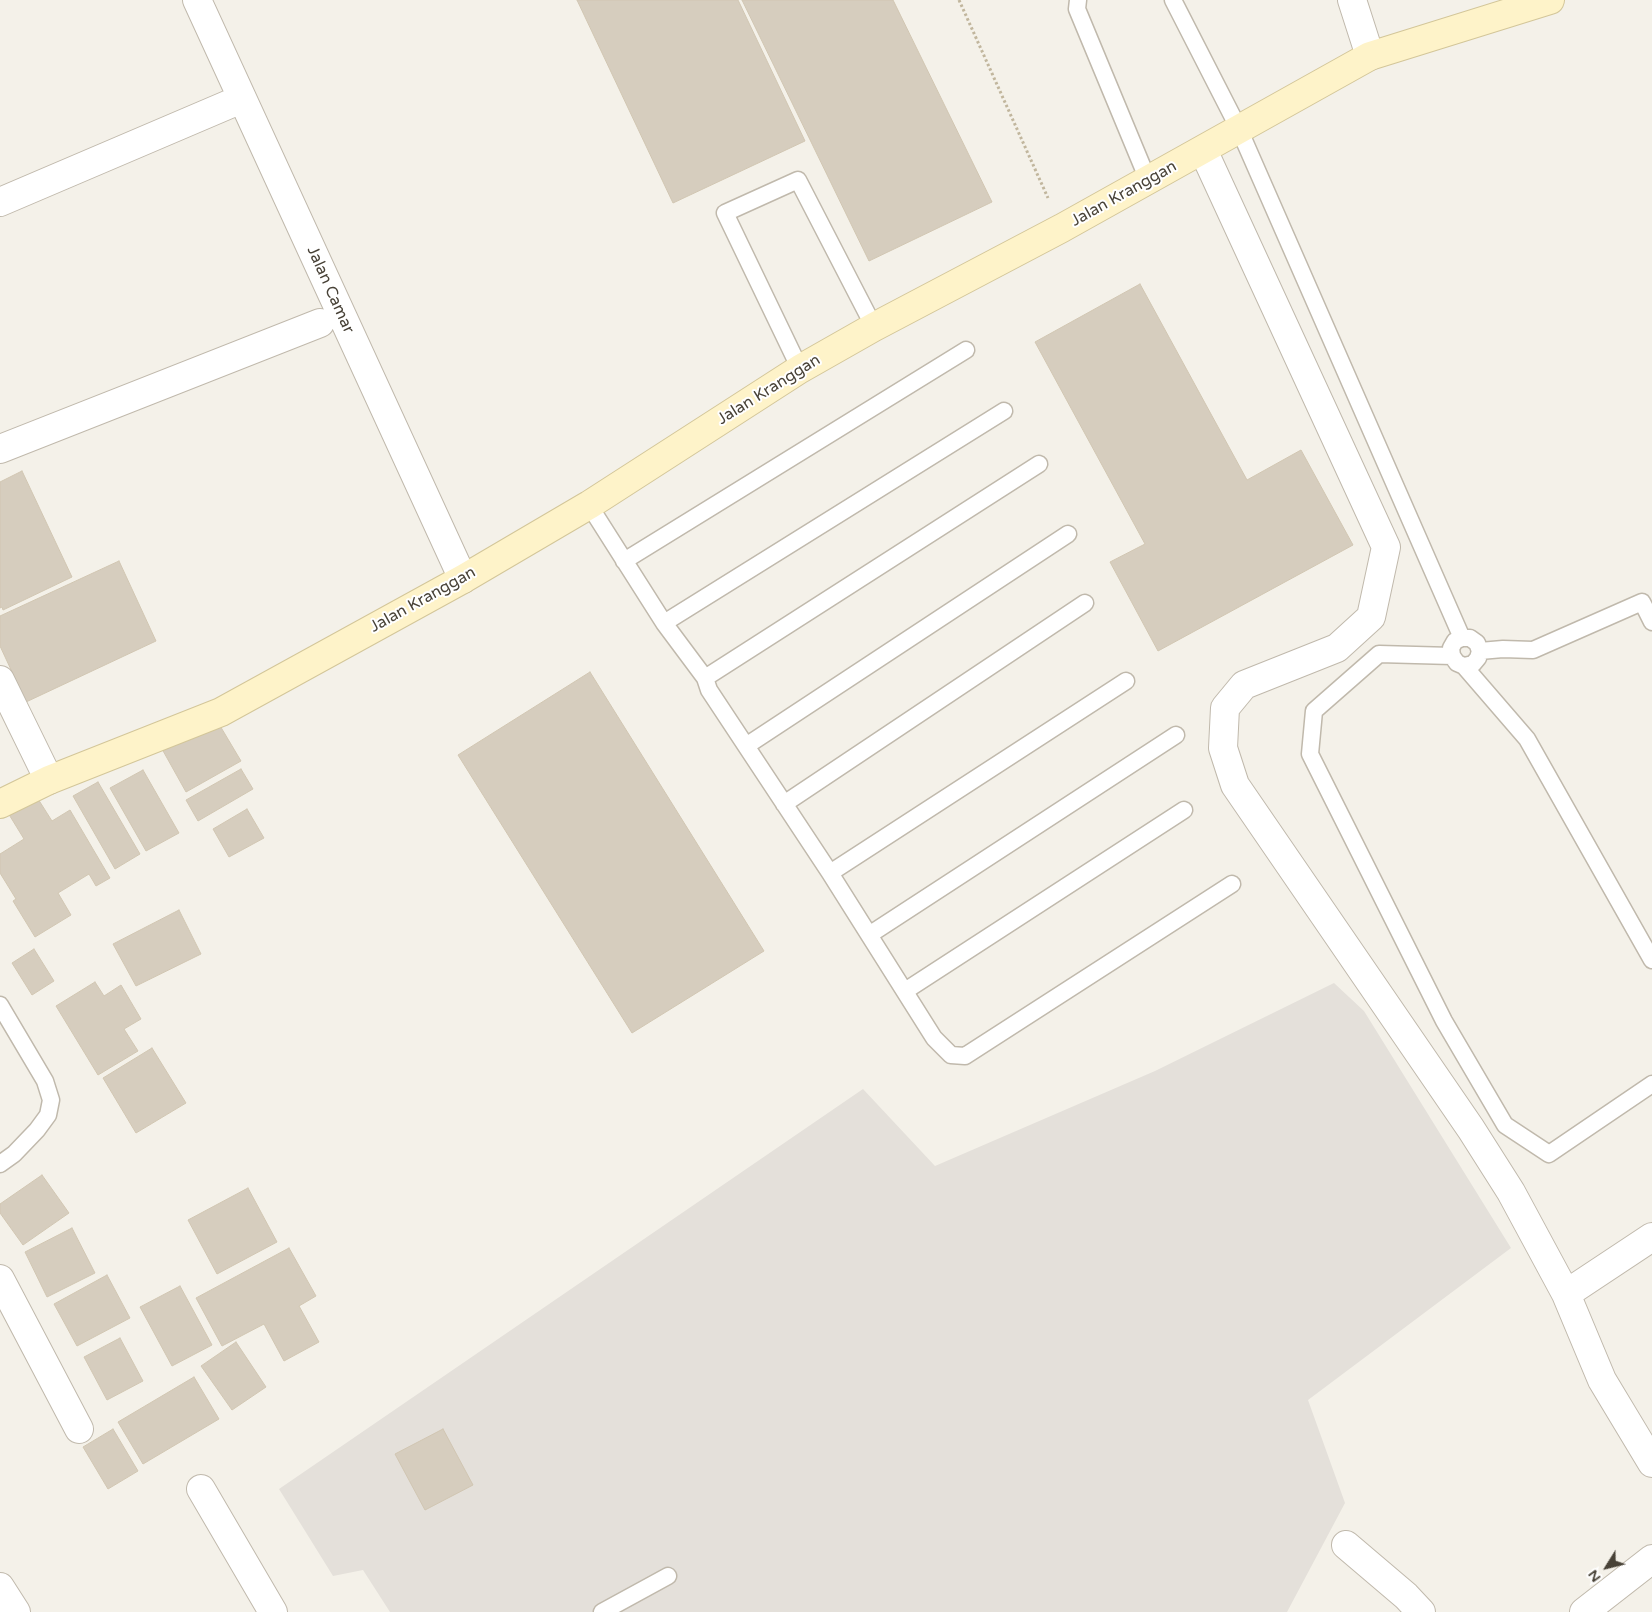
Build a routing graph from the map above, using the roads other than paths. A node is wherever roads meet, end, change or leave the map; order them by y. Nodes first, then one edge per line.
1 (197, 0) edge
2 (1078, 0) edge
3 (1173, 0) edge
4 (1352, 0) edge
5 (1550, 0) edge
6 (1370, 56) junction
7 (232, 103) dead end
8 (1240, 129) junction
9 (1202, 150) junction
10 (1148, 180) junction
11 (0, 202) edge
12 (320, 323) dead end
13 (874, 327) junction
14 (966, 350) dead end
15 (800, 369) junction
16 (1004, 411) dead end
17 (0, 449) edge
18 (1039, 464) dead end
19 (589, 505) junction
20 (1068, 534) dead end
21 (624, 561) junction
22 (463, 579) junction
23 (1084, 603) dead end
24 (1652, 622) edge
25 (664, 623) junction
26 (1462, 638) junction
27 (1480, 651) junction
28 (1458, 661) junction
29 (705, 678) junction
30 (0, 680) edge
31 (1126, 681) dead end
32 (1176, 736) dead end
33 (746, 746) junction
34 (49, 780) junction
35 (0, 804) edge
36 (784, 804) junction
37 (1184, 810) dead end
38 (830, 873) junction
39 (1232, 884) dead end
40 (870, 936) junction
41 (1652, 960) edge
42 (905, 991) junction
43 (0, 1005) edge
44 (1652, 1084) edge
45 (0, 1164) edge
46 (1652, 1237) edge
47 (0, 1279) edge
48 (1566, 1294) junction
49 (79, 1429) dead end
50 (1652, 1463) edge
51 (201, 1489) dead end
52 (1346, 1545) dead end
53 (1652, 1559) edge
54 (668, 1576) dead end
55 (0, 1587) edge
56 (16, 1612) edge
57 (273, 1612) edge
58 (602, 1612) edge
59 (1421, 1612) edge
60 (1584, 1612) edge

1 - 22 street, Jalan Camar
2 - 10 lane
3 - 8 lane
4 - 6 street
5 - 6 main road, Jalan Kranggan
6 - 8 main road, Jalan Kranggan
7 - 11 street
8 - 9 main road, Jalan Kranggan
8 - 26 lane
9 - 10 main road, Jalan Kranggan
9 - 48 street
10 - 13 main road, Jalan Kranggan
12 - 17 street
13 - 15 main road, Jalan Kranggan
13 - 15 lane
14 - 21 lane
15 - 19 main road, Jalan Kranggan
16 - 25 lane
18 - 29 lane
19 - 21 lane
19 - 22 main road, Jalan Kranggan
20 - 33 lane
21 - 25 lane
22 - 34 main road, Jalan Kranggan
23 - 36 lane
24 - 27 lane
25 - 29 lane
26 - 27 lane
26 - 28 lane
27 - 28 lane
28 - 41 lane
28 - 44 lane
29 - 33 lane
30 - 34 street
31 - 38 lane
32 - 40 lane
33 - 36 lane
34 - 35 main road, Jalan Kranggan
36 - 38 lane
37 - 42 lane
38 - 40 lane
39 - 42 lane
40 - 42 lane
43 - 45 lane
46 - 48 street
47 - 49 street
48 - 50 street
51 - 57 street
52 - 59 street
53 - 60 street
54 - 58 lane
55 - 56 street

